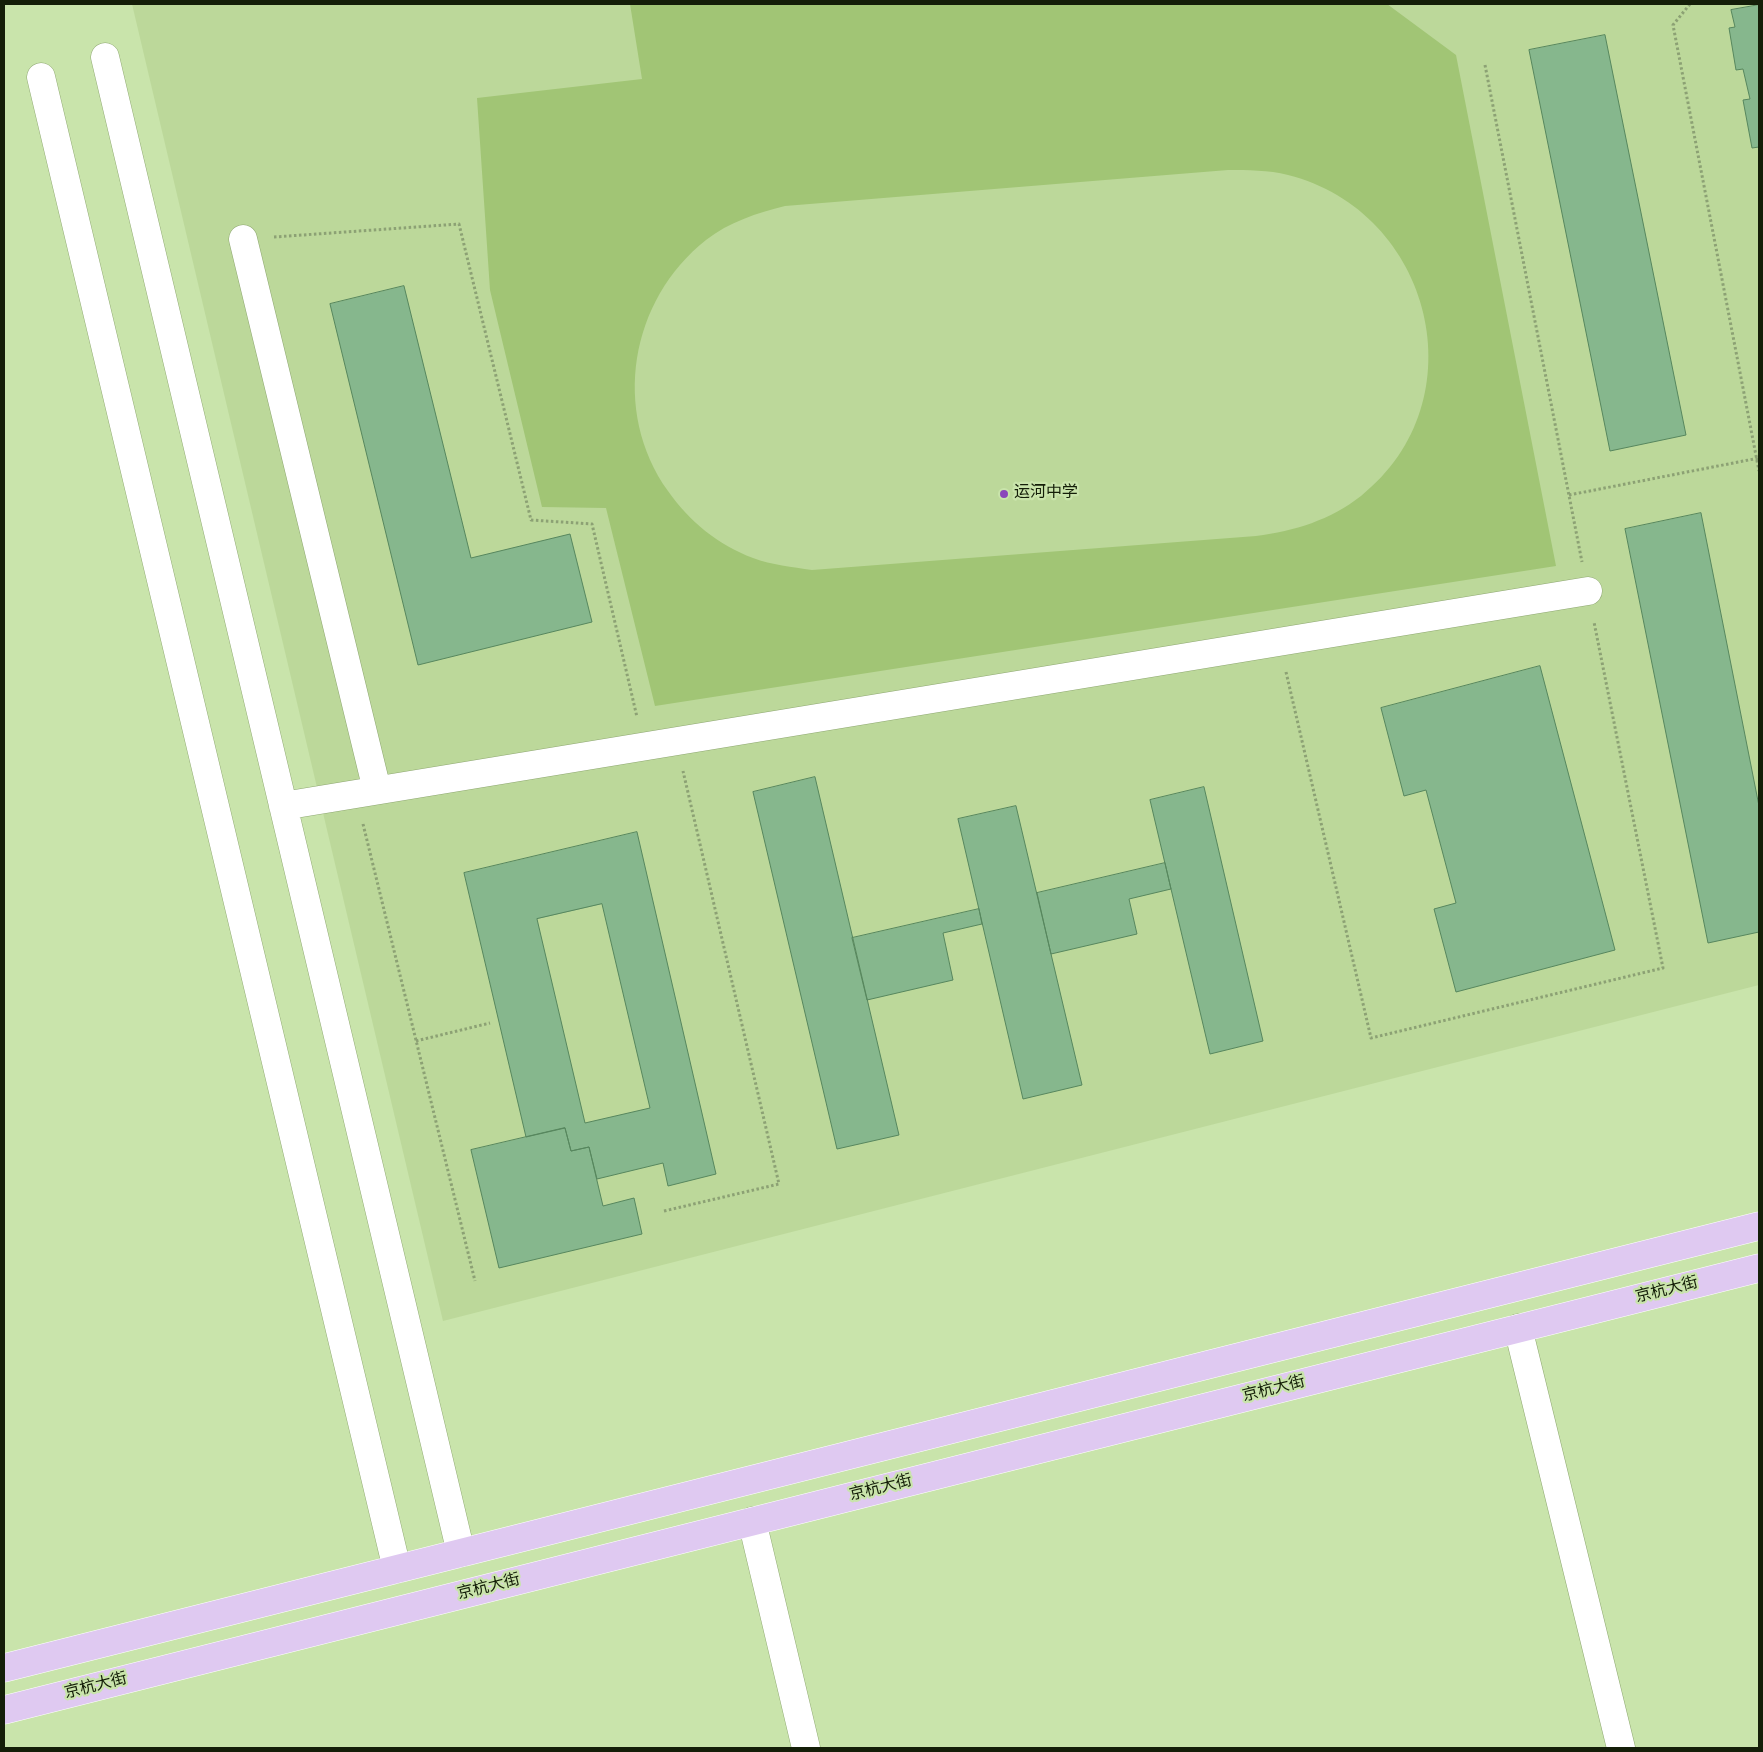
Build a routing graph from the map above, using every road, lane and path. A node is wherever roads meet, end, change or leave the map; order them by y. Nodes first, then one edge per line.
1 (1690, 4) edge
2 (105, 57) dead end
3 (1485, 66) dead end
4 (41, 77) dead end
5 (243, 239) joint
6 (1758, 459) edge
7 (1759, 471) edge
8 (1570, 495) junction
9 (1588, 591) junction
10 (1279, 642) junction
11 (676, 741) junction
12 (644, 746) junction
13 (366, 792) junction
14 (283, 806) junction
15 (490, 1023) dead end
16 (416, 1041) junction
17 (664, 1211) dead end
18 (1759, 1226) edge
19 (1759, 1268) edge
20 (475, 1281) dead end
21 (1518, 1328) junction
22 (752, 1521) junction
23 (461, 1553) junction
24 (397, 1569) junction
25 (4, 1668) edge
26 (4, 1710) edge
27 (806, 1748) edge
28 (1621, 1748) edge

1 - 6 path
2 - 14 street
3 - 8 path
4 - 24 street
5 - 12 path
5 - 13 street
6 - 7 path
6 - 8 path
8 - 9 path
9 - 10 street
9 - 10 path
10 - 11 street
11 - 12 street
11 - 17 path
12 - 13 street
13 - 14 street
13 - 16 path
14 - 23 street
15 - 16 path
16 - 20 path
18 - 23 main road
19 - 21 main road, 京杭大街
21 - 22 main road, 京杭大街
21 - 28 street
22 - 26 main road, 京杭大街
22 - 27 street
23 - 24 main road
24 - 25 main road

